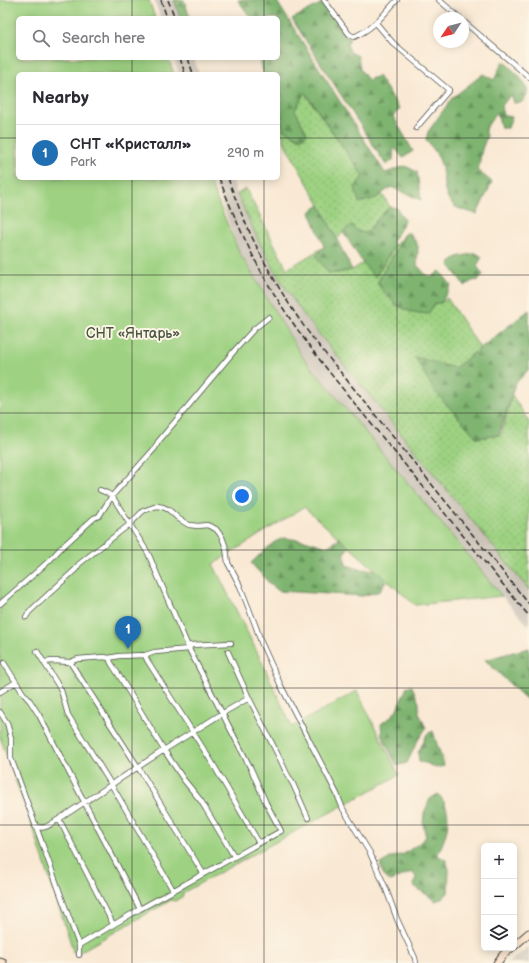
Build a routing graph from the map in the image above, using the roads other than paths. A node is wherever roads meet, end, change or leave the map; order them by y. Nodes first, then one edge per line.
1 (324, 0) edge
2 (397, 0) edge
3 (439, 0) edge
4 (453, 12) edge
5 (376, 23) junction
6 (469, 26) edge
7 (529, 77) edge
8 (416, 128) dead end
9 (269, 317) dead end
10 (100, 490) dead end
11 (112, 496) junction
12 (130, 524) junction
13 (0, 604) edge
14 (26, 617) dead end
15 (231, 643) dead end
16 (189, 649) junction
17 (37, 651) dead end
18 (228, 652) dead end
19 (145, 655) junction
20 (109, 658) junction
21 (44, 662) junction
22 (70, 662) junction
23 (4, 663) dead end
24 (16, 682) junction
25 (0, 692) edge
26 (249, 698) junction
27 (0, 712) edge
28 (223, 713) junction
29 (192, 732) junction
30 (164, 750) junction
31 (138, 767) junction
32 (110, 784) junction
33 (85, 802) junction
34 (308, 818) dead end
35 (59, 819) junction
36 (35, 826) junction
37 (259, 843) junction
38 (234, 856) junction
39 (203, 873) junction
40 (173, 890) junction
41 (140, 908) junction
42 (113, 924) junction
43 (529, 933) edge
44 (517, 943) edge
45 (79, 945) junction
46 (508, 951) edge
47 (79, 955) dead end
48 (416, 963) edge
49 (497, 963) edge

1 - 5 street
2 - 5 street
3 - 4 street
5 - 8 street
6 - 7 street
9 - 11 street
10 - 11 street
11 - 12 street
11 - 13 street
12 - 14 street
12 - 16 street
12 - 48 street
15 - 16 street
16 - 19 street
16 - 28 street
17 - 21 street
18 - 26 street
19 - 20 street
19 - 29 street
20 - 22 street
20 - 30 street
21 - 22 street
21 - 32 street
22 - 31 street
23 - 24 street
24 - 25 street
24 - 33 street
26 - 28 street
26 - 34 street
27 - 36 street
28 - 29 street
28 - 37 street
29 - 30 street
29 - 37 street
30 - 31 street
30 - 38 street
31 - 32 street
31 - 39 street
32 - 33 street
32 - 40 street
33 - 35 street
33 - 41 street
35 - 36 street
35 - 42 street
36 - 45 street
37 - 38 street
38 - 39 street
39 - 40 street
40 - 41 street
41 - 42 street
42 - 45 street
43 - 44 main road
45 - 47 street
46 - 49 main road

